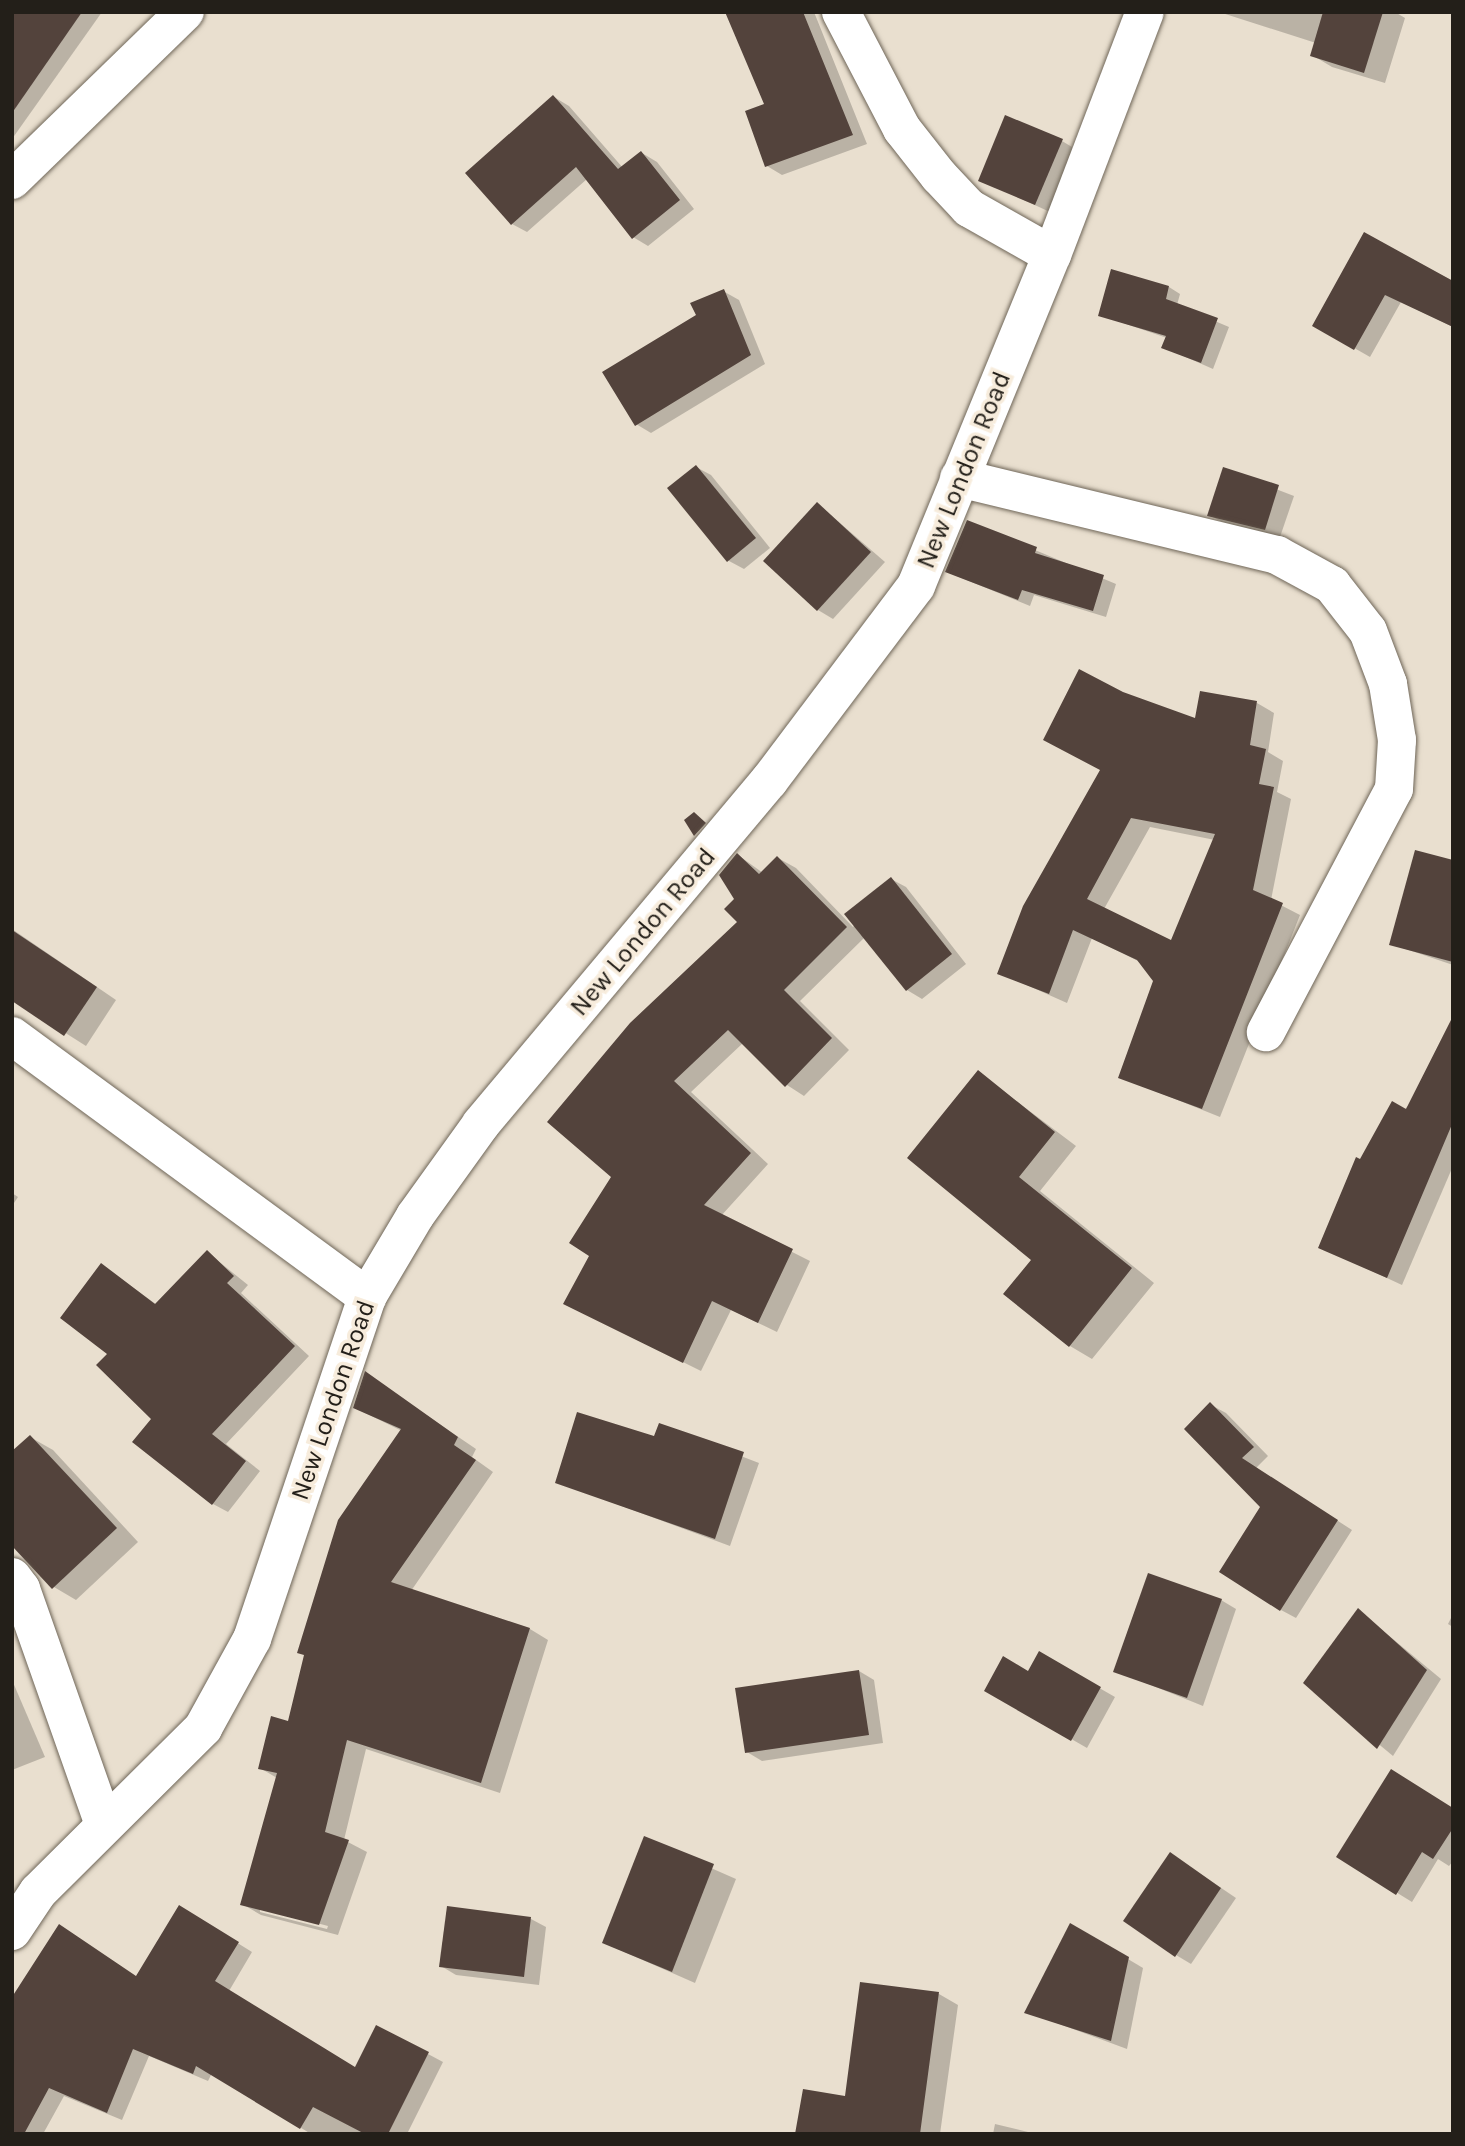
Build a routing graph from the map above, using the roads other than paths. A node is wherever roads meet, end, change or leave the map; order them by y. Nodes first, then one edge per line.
1 (185, 12) edge
2 (841, 12) edge
3 (1145, 12) edge
4 (12, 180) edge
5 (1052, 255) junction
6 (959, 478) junction
7 (1266, 1032) dead end
8 (12, 1036) edge
9 (367, 1297) junction
10 (12, 1577) edge
11 (104, 1825) junction
12 (12, 1931) edge

1 - 4 street
2 - 5 street
3 - 5 street, New London Road
5 - 6 street, New London Road
6 - 7 street
6 - 9 street, New London Road
8 - 9 street
9 - 11 street, New London Road
10 - 11 street
11 - 12 street, New London Road

